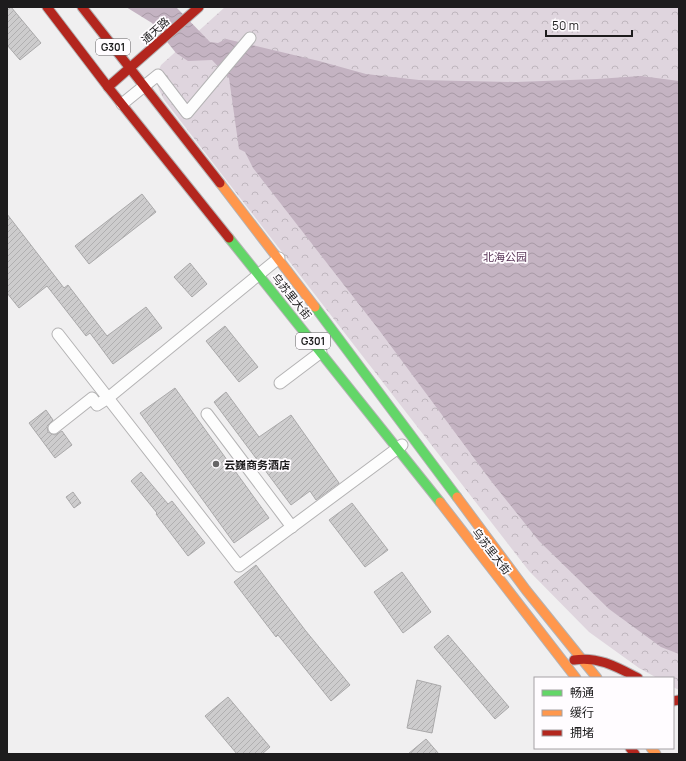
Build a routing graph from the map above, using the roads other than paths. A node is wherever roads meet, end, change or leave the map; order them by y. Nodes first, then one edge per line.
1 (47, 7) edge
2 (82, 7) edge
3 (199, 7) edge
4 (250, 38) dead end
5 (130, 68) junction
6 (145, 86) junction
7 (108, 87) junction
8 (122, 104) junction
9 (279, 258) junction
10 (259, 275) junction
11 (58, 334) dead end
12 (321, 352) junction
13 (280, 383) dead end
14 (108, 398) junction
15 (206, 414) dead end
16 (54, 428) dead end
17 (412, 437) junction
18 (398, 448) junction
19 (292, 527) junction
20 (582, 658) junction
21 (564, 663) junction
22 (575, 677) edge
23 (596, 677) edge
24 (636, 677) edge

1 - 7 main road, 乌苏里大街 / G301
2 - 5 main road, 乌苏里大街 / G301
3 - 5 main road, 通天路
4 - 6 street
5 - 6 main road, 乌苏里大街 / G301
5 - 7 main road, 通天路
6 - 8 street
6 - 9 main road, 乌苏里大街 / G301
7 - 8 main road, 乌苏里大街 / G301
8 - 10 main road, 乌苏里大街 / G301
9 - 10 street
9 - 17 main road, 乌苏里大街 / G301
10 - 12 main road, 乌苏里大街 / G301
10 - 14 street
11 - 14 street
12 - 13 street
12 - 18 main road, 乌苏里大街 / G301
14 - 16 street
14 - 19 street
15 - 19 street
17 - 18 street
17 - 20 main road, 乌苏里大街 / G301
18 - 19 street
18 - 21 main road, 乌苏里大街 / G301
20 - 21 main road
20 - 23 main road, 乌苏里大街 / G301
20 - 24 main road
21 - 22 main road, 乌苏里大街 / G301

